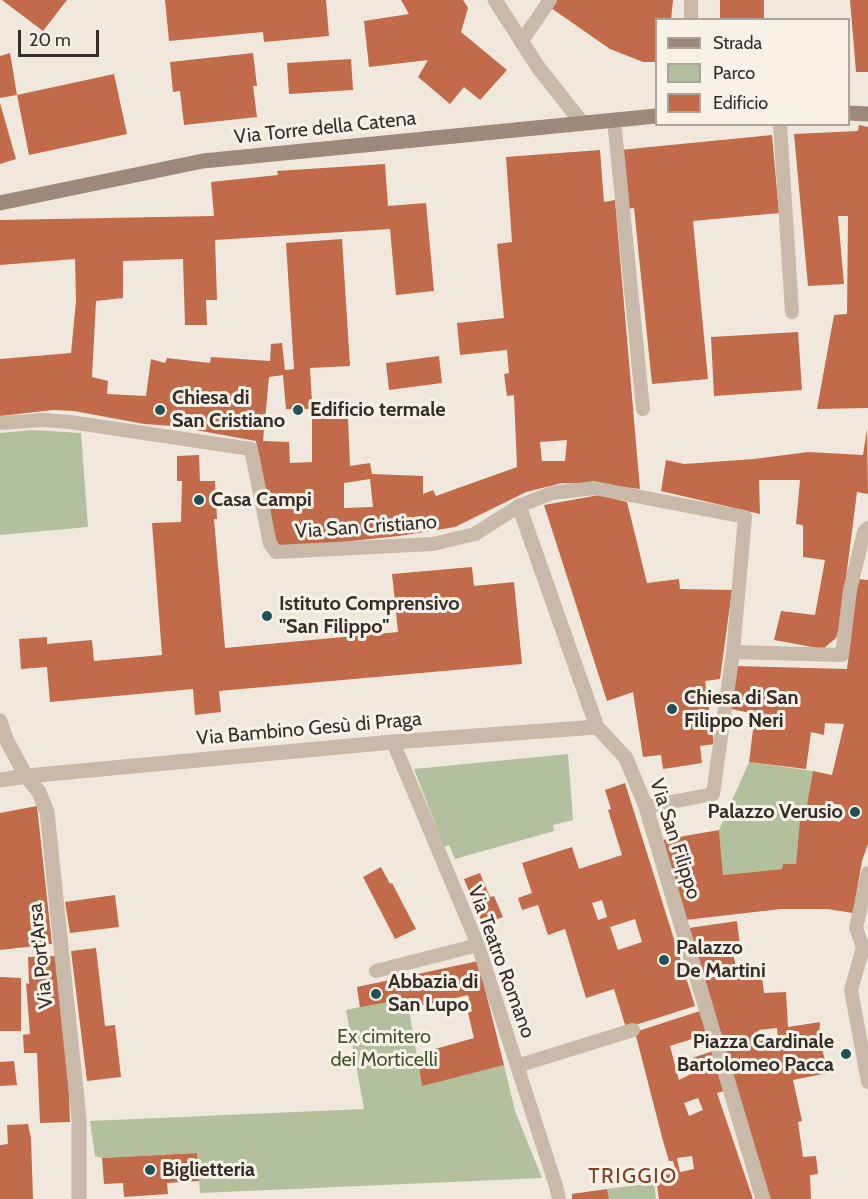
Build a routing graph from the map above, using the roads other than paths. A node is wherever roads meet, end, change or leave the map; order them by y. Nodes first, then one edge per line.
1 (495, 0) edge
2 (550, 0) edge
3 (691, 0) edge
4 (691, 18) edge
5 (521, 42) junction
6 (850, 113) edge
7 (868, 114) edge
8 (655, 116) edge
9 (614, 120) junction
10 (582, 123) junction
11 (780, 126) edge
12 (0, 203) edge
13 (792, 312) dead end
14 (643, 409) dead end
15 (0, 423) edge
16 (519, 506) junction
17 (868, 528) edge
18 (733, 652) junction
19 (0, 721) edge
20 (597, 727) junction
21 (393, 742) junction
22 (26, 776) junction
23 (0, 780) edge
24 (646, 807) junction
25 (868, 873) edge
26 (478, 945) junction
27 (865, 949) edge
28 (376, 971) dead end
29 (633, 1030) dead end
30 (517, 1066) junction
31 (868, 1082) edge
32 (557, 1192) edge
33 (79, 1199) edge
34 (763, 1199) edge

1 - 5 street
2 - 5 lane
3 - 4 lane
5 - 10 street
6 - 7 main road
8 - 9 main road, Via Torre della Catena
9 - 10 main road, Via Torre della Catena
9 - 14 lane
10 - 12 main road, Via Torre della Catena
11 - 13 lane
15 - 16 lane, Via San Cristiano
16 - 18 lane, Via San Cristiano
16 - 20 street, Via San Filippo
17 - 18 lane
18 - 24 lane, Via San Cristiano
19 - 22 street, Via Port'Arsa
20 - 21 street, Via Bambino Gesù di Praga
20 - 24 street, Via San Filippo
21 - 22 street, Via Bambino Gesù di Praga
21 - 26 lane, Via Teatro Romano
22 - 23 street, Via Bambino Gesù di Praga
22 - 33 street, Via Port'Arsa
24 - 34 street, Via San Filippo
25 - 27 lane
26 - 28 lane
26 - 30 lane, Via Teatro Romano
27 - 31 lane
29 - 30 lane
30 - 32 lane, Via Teatro Romano

